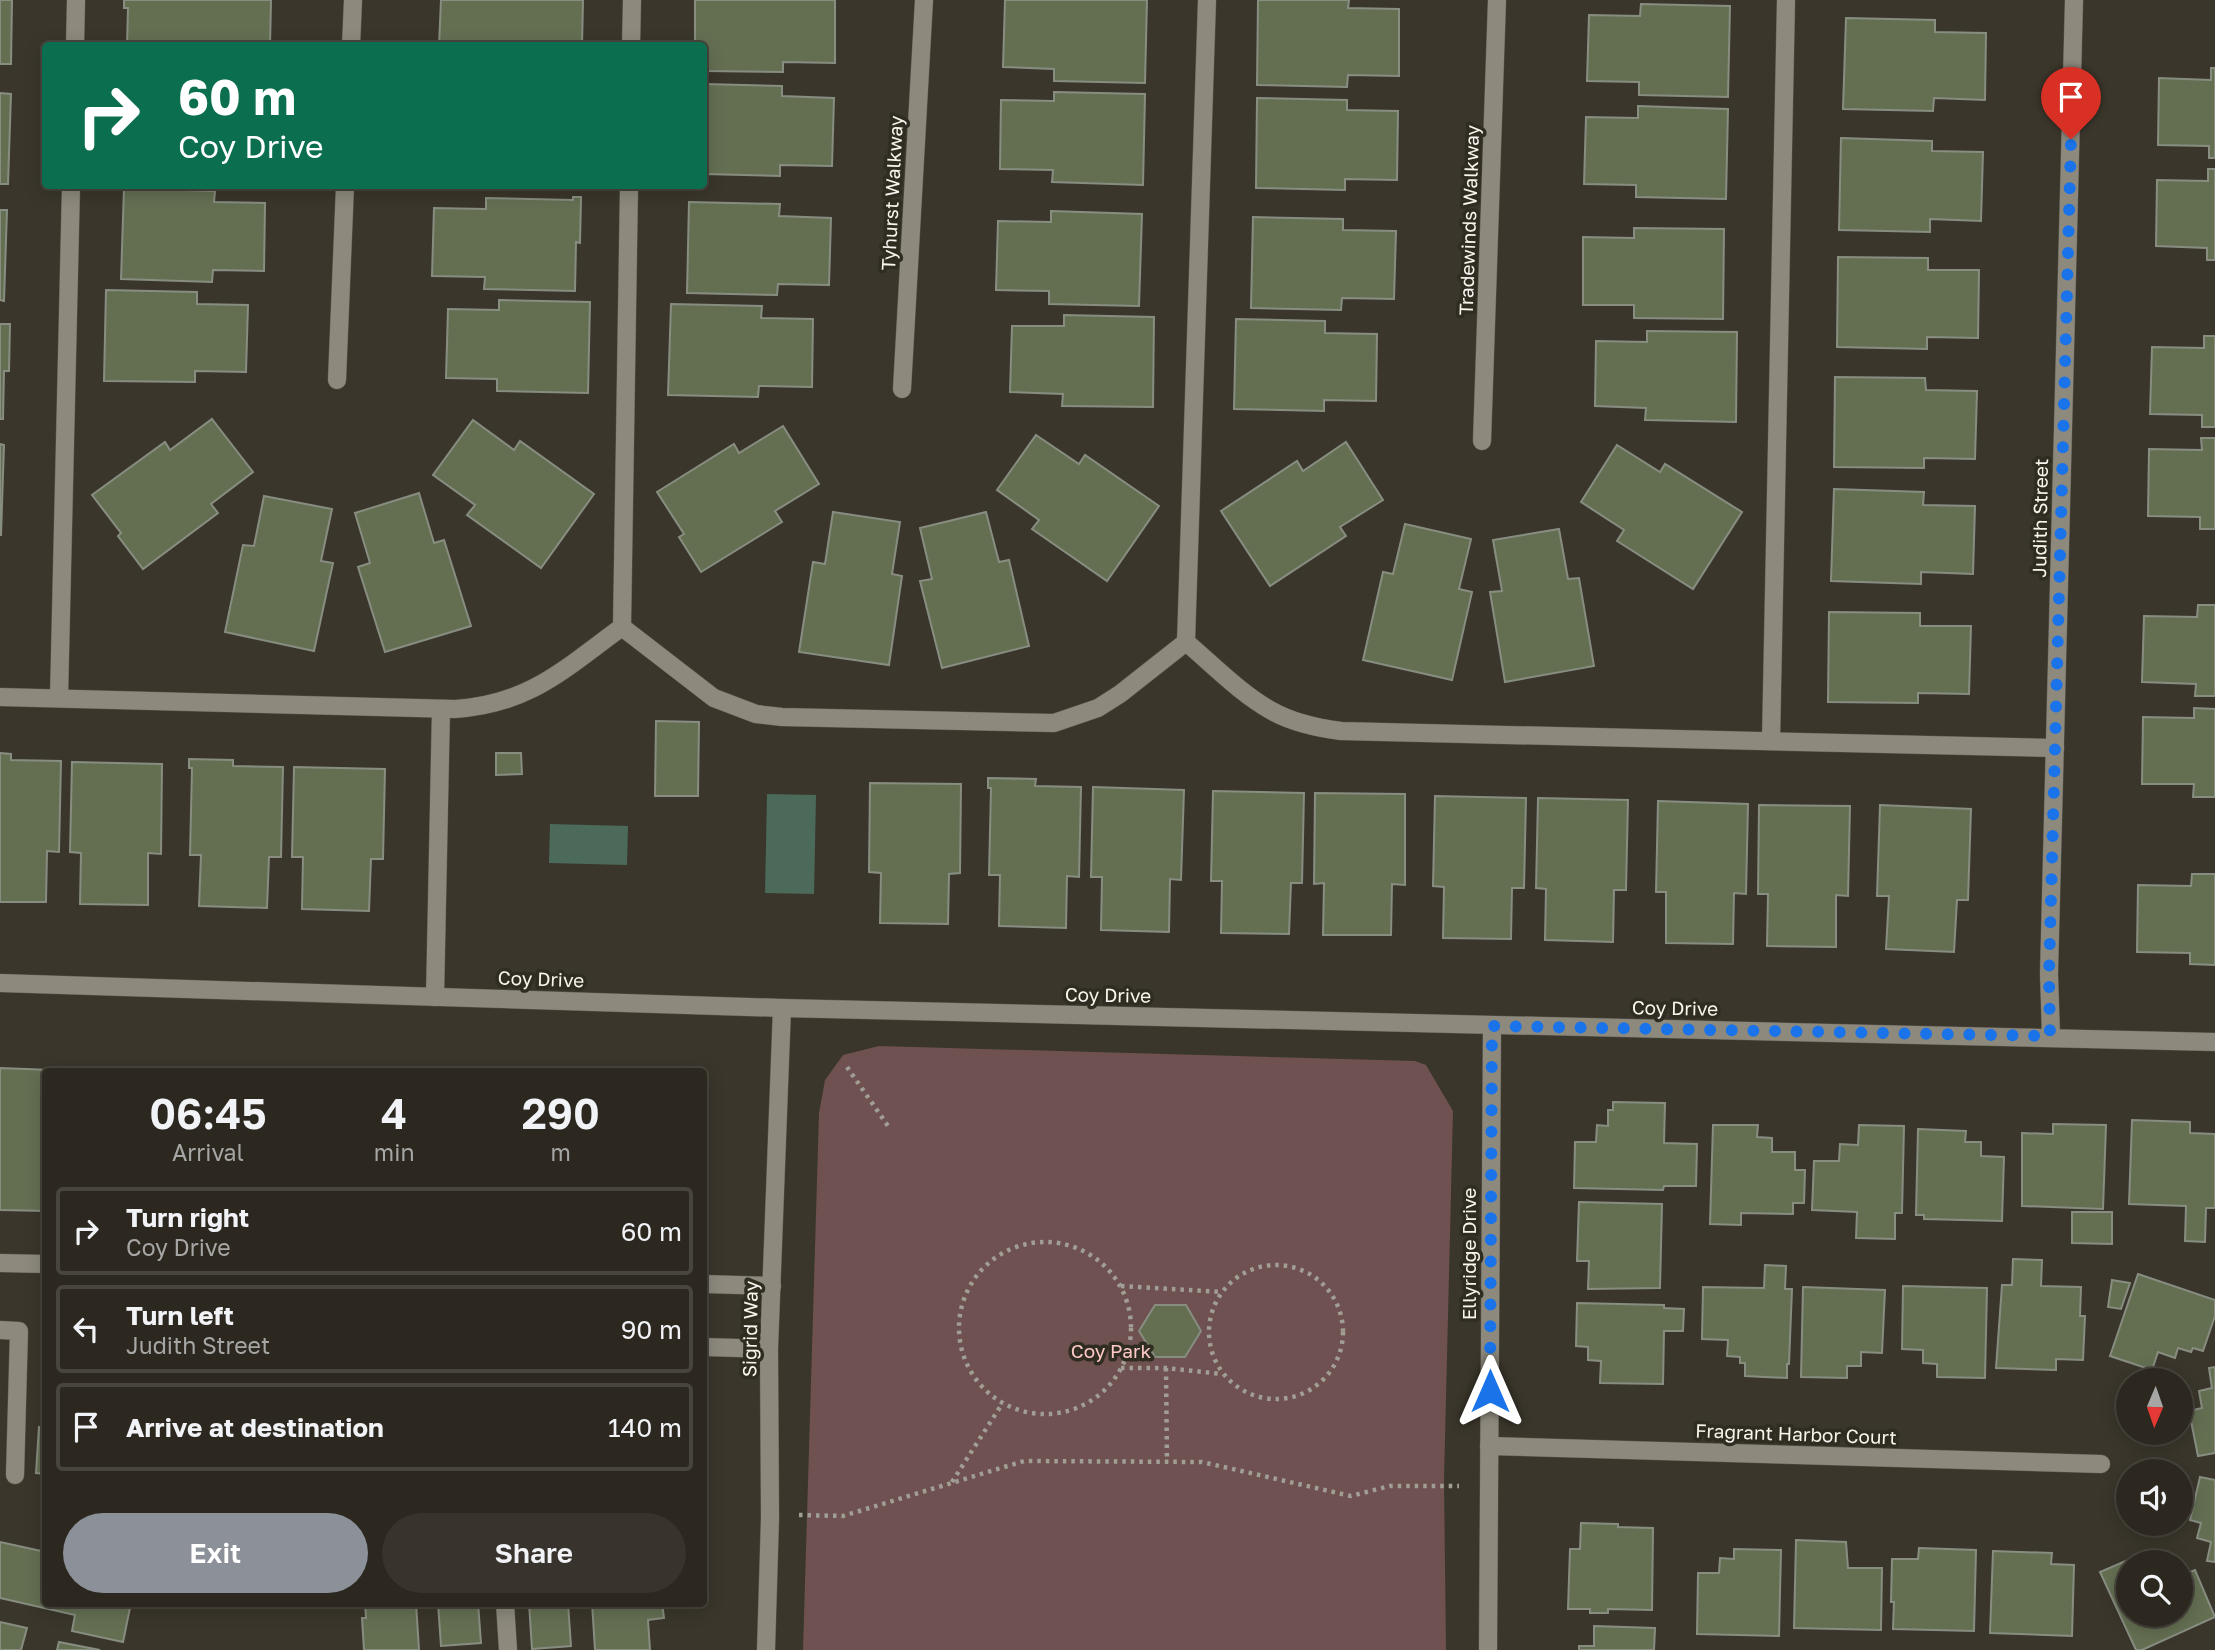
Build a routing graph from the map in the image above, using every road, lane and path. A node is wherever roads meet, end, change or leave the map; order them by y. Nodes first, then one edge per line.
1 (76, 0) edge
2 (353, 0) edge
3 (632, 0) edge
4 (924, 0) edge
5 (1207, 0) edge
6 (1497, 0) edge
7 (1786, 0) edge
8 (2074, 0) edge
9 (75, 42) edge
10 (351, 42) edge
11 (631, 42) edge
12 (71, 189) edge
13 (345, 189) edge
14 (629, 189) edge
15 (337, 380) dead end
16 (902, 389) dead end
17 (1482, 441) dead end
18 (622, 626) junction
19 (1186, 642) junction
20 (0, 697) edge
21 (59, 698) junction
22 (441, 709) junction
23 (1771, 740) junction
24 (2055, 748) junction
25 (0, 983) edge
26 (435, 997) junction
27 (782, 1008) junction
28 (1492, 1026) junction
29 (2050, 1036) junction
30 (2215, 1042) edge
31 (847, 1067) dead end
32 (888, 1126) dead end
33 (0, 1263) edge
34 (42, 1264) edge
35 (707, 1284) edge
36 (772, 1286) junction
37 (1121, 1286) junction
38 (1222, 1292) junction
39 (0, 1330) edge
40 (707, 1347) edge
41 (769, 1349) junction
42 (1121, 1368) junction
43 (1166, 1368) junction
44 (1223, 1374) junction
45 (1002, 1404) junction
46 (1489, 1446) junction
47 (1167, 1462) junction
48 (2101, 1464) dead end
49 (15, 1475) dead end
50 (952, 1483) junction
51 (1489, 1486) junction
52 (770, 1518) junction
53 (505, 1607) edge
54 (508, 1650) edge
55 (766, 1650) edge
56 (1488, 1650) edge

1 - 9 street
2 - 10 street
3 - 11 street
4 - 16 street, Tyhurst Walkway
5 - 19 street
6 - 17 street, Tradewinds Walkway
7 - 23 street
8 - 24 street, Judith Street
12 - 21 street
13 - 15 street
14 - 18 street
18 - 19 street
18 - 22 street
19 - 23 street
20 - 21 street
21 - 22 street
22 - 26 street
23 - 24 street
24 - 29 street, Judith Street
25 - 26 street, Coy Drive
26 - 27 street, Coy Drive
27 - 28 street, Coy Drive
27 - 36 street, Sigrid Way
28 - 29 street, Coy Drive
28 - 46 street, Ellyridge Drive
29 - 30 street, Coy Drive
31 - 32 path
33 - 34 street
35 - 36 street
36 - 41 street, Sigrid Way
37 - 38 path
37 - 42 path
37 - 45 path
38 - 44 path
38 - 44 path
39 - 49 street
40 - 41 street
41 - 52 street, Sigrid Way
42 - 43 path
42 - 45 path
43 - 44 path
43 - 47 path
45 - 50 path
46 - 48 street, Fragrant Harbor Court
46 - 51 street, Ellyridge Drive
47 - 50 path
47 - 51 path
50 - 52 path
51 - 56 street, Ellyridge Drive
52 - 55 street, Sigrid Way
53 - 54 street

